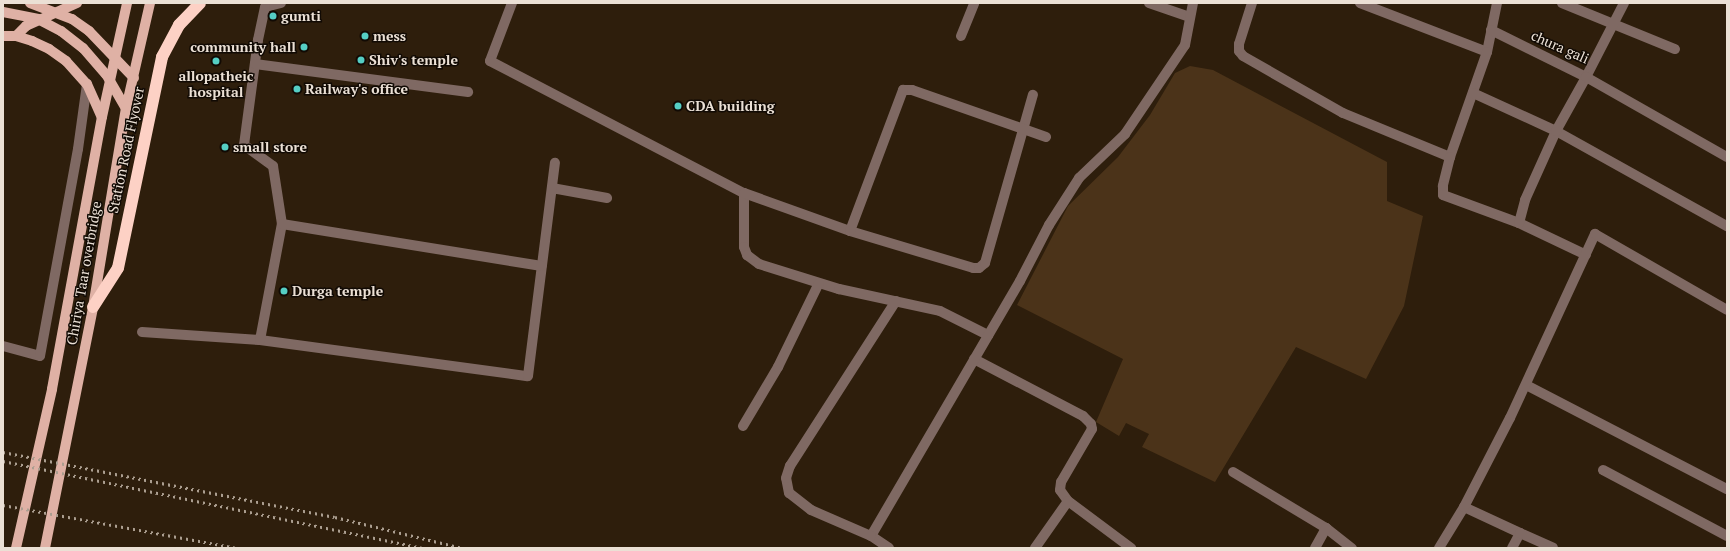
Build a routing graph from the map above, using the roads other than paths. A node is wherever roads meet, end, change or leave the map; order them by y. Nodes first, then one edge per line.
1 (30, 3) edge
2 (77, 3) edge
3 (127, 3) edge
4 (150, 3) edge
5 (200, 3) edge
6 (281, 3) edge
7 (512, 3) edge
8 (974, 3) edge
9 (1149, 3) edge
10 (1193, 3) edge
11 (1252, 3) edge
12 (1360, 3) edge
13 (1497, 3) edge
14 (1562, 3) edge
15 (1624, 3) edge
16 (266, 5) edge
17 (3, 12) edge
18 (1190, 17) junction
19 (1613, 23) junction
20 (1491, 30) junction
21 (3, 36) edge
22 (16, 36) junction
23 (961, 36) dead end
24 (1675, 49) dead end
25 (1487, 52) junction
26 (255, 64) junction
27 (1586, 77) junction
28 (134, 78) junction
29 (87, 84) junction
30 (468, 92) dead end
31 (1473, 93) junction
32 (1033, 95) dead end
33 (126, 108) junction
34 (102, 117) junction
35 (1023, 130) junction
36 (1556, 131) junction
37 (1046, 137) dead end
38 (1450, 157) junction
39 (1727, 157) edge
40 (555, 163) dead end
41 (552, 188) junction
42 (744, 193) junction
43 (608, 198) dead end
44 (1519, 223) junction
45 (282, 224) junction
46 (1727, 226) edge
47 (850, 230) junction
48 (1586, 255) junction
49 (542, 266) junction
50 (819, 282) junction
51 (896, 301) junction
52 (93, 307) junction
53 (1727, 310) edge
54 (142, 332) dead end
55 (988, 335) junction
56 (260, 340) junction
57 (3, 346) edge
58 (974, 358) junction
59 (1526, 385) junction
60 (743, 426) dead end
61 (1603, 470) dead end
62 (1233, 472) dead end
63 (1727, 489) edge
64 (1068, 501) junction
65 (1464, 507) junction
66 (1326, 528) junction
67 (1520, 533) junction
68 (871, 536) junction
69 (1727, 536) edge
70 (16, 548) edge
71 (45, 548) edge
72 (889, 548) edge
73 (1035, 548) edge
74 (1131, 548) edge
75 (1315, 548) edge
76 (1352, 548) edge
77 (1439, 548) edge
78 (1512, 548) edge
79 (1553, 548) edge

1 - 28 main road, Station Road Flyover
2 - 22 main road
3 - 34 main road, Chiriya Taar overbridge
4 - 28 main road, Chiriya Taar overbridge
5 - 52 highway, Station Road Flyover
6 - 16 street
7 - 42 street
8 - 23 street
9 - 18 street
10 - 18 street
11 - 38 street
12 - 25 street
13 - 20 street
14 - 19 street
15 - 19 street, chura gali
16 - 26 street
17 - 33 main road
18 - 55 street
19 - 24 street
19 - 27 street, chura gali
20 - 25 street
20 - 27 street, chura gali
21 - 22 main road
22 - 29 main road
25 - 31 street
26 - 30 street
26 - 45 street
27 - 36 street
27 - 39 street
28 - 33 main road, Chiriya Taar overbridge
29 - 34 main road
29 - 57 street
31 - 36 street
31 - 38 street
32 - 35 street
33 - 52 main road, Chiriya Taar overbridge
34 - 70 main road, Chiriya Taar overbridge
35 - 37 street
35 - 47 street
35 - 47 street
36 - 44 street
36 - 46 street
38 - 44 street
40 - 41 street
41 - 43 street
41 - 49 street
42 - 47 street
42 - 50 street
44 - 48 street
45 - 49 street
45 - 56 street
48 - 53 street
48 - 59 street
49 - 56 street
50 - 51 street
50 - 60 street
51 - 55 street
51 - 68 street
52 - 71 main road, Chiriya Taar overbridge
54 - 56 street
55 - 58 street
58 - 64 street
58 - 68 street
59 - 63 street
59 - 65 street
61 - 69 street
62 - 66 street
64 - 73 street
64 - 74 street
65 - 67 street
65 - 77 street
66 - 75 street
66 - 76 street
67 - 78 street
67 - 79 street
68 - 72 street

